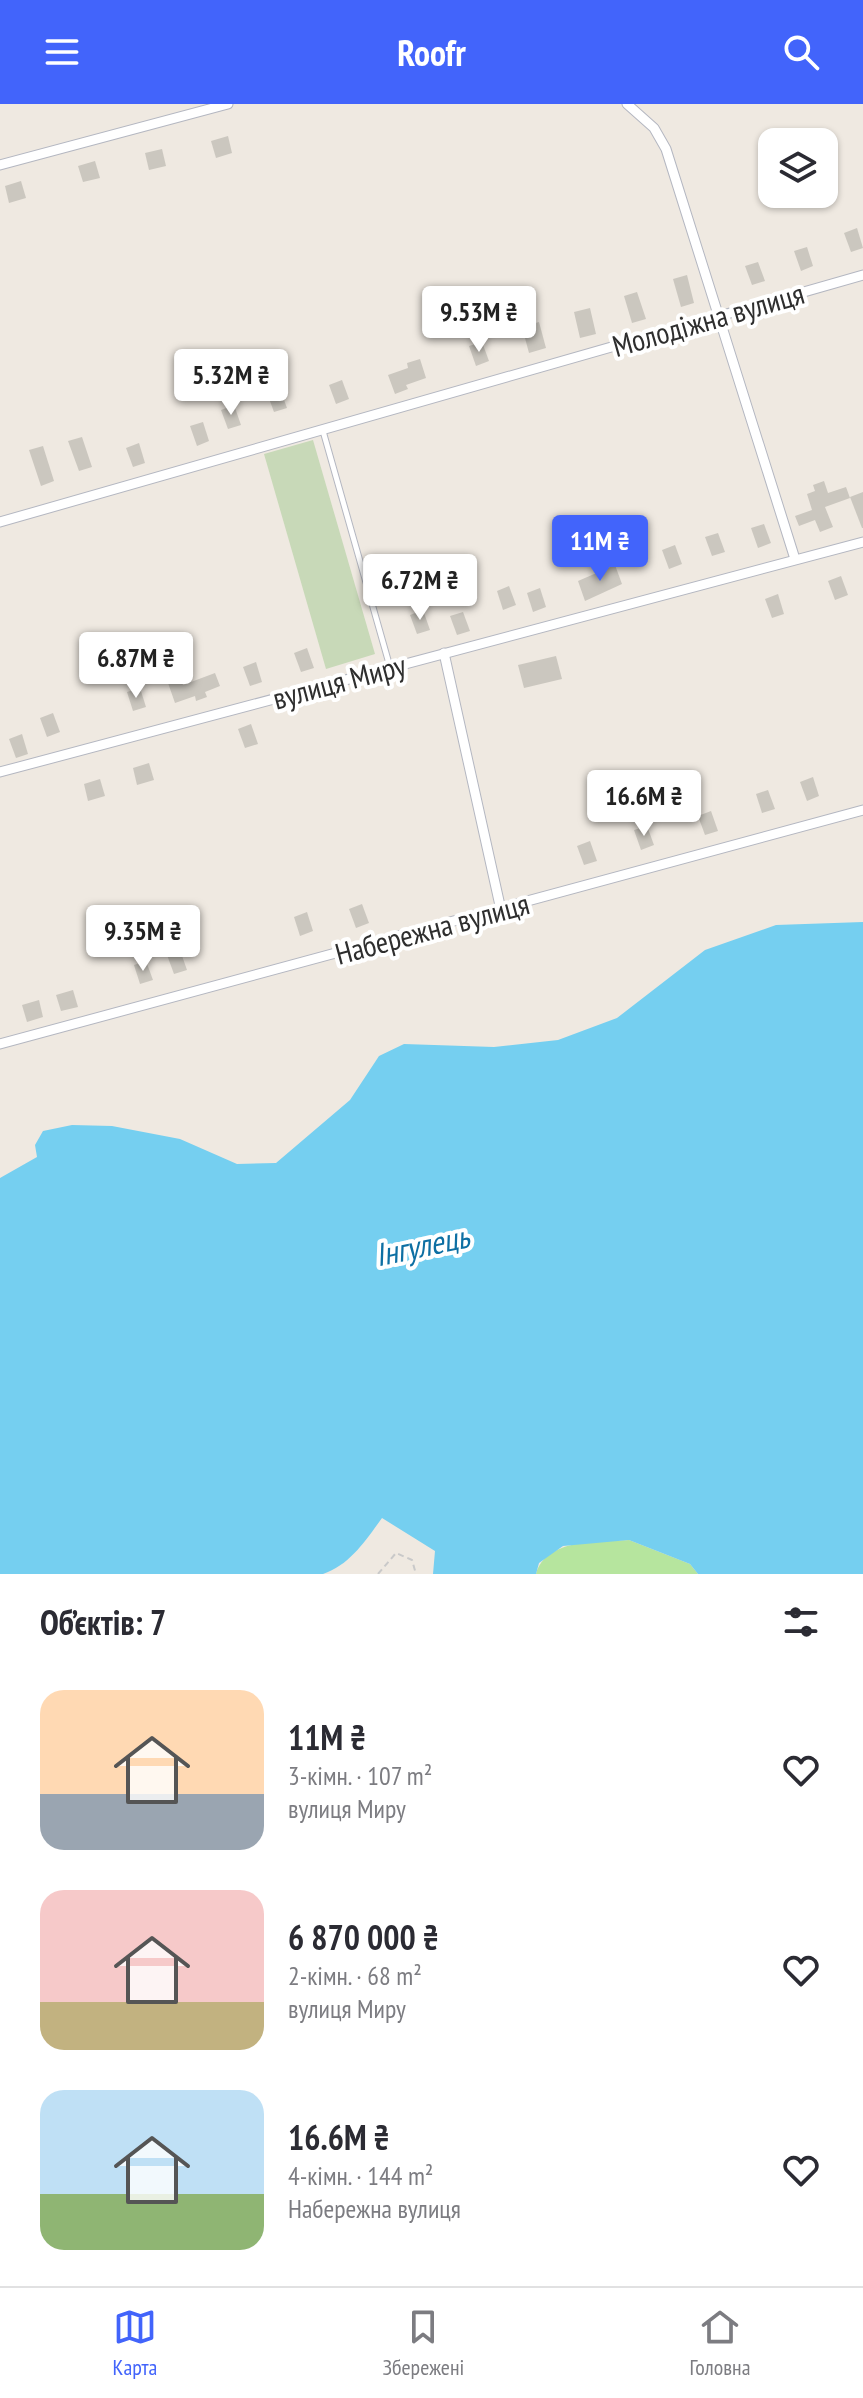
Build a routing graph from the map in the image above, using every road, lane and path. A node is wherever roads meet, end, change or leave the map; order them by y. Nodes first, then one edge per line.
1 (228, 104) edge
2 (627, 104) edge
3 (0, 165) edge
4 (863, 275) edge
5 (720, 316) junction
6 (323, 430) junction
7 (0, 522) edge
8 (863, 542) edge
9 (795, 559) junction
10 (444, 653) junction
11 (390, 668) junction
12 (0, 772) edge
13 (863, 810) edge
14 (501, 910) junction
15 (0, 1044) edge
16 (378, 1574) edge
17 (416, 1574) edge

1 - 3 street
2 - 5 street
4 - 5 street, Молодіжна вулиця
5 - 6 street, Молодіжна вулиця
5 - 9 street
6 - 7 street, Молодіжна вулиця
6 - 11 lane
8 - 9 street, вулиця Миру
9 - 10 street, вулиця Миру
10 - 11 street, вулиця Миру
10 - 14 street
11 - 12 street, вулиця Миру
13 - 14 street, Набережна вулиця
14 - 15 street, Набережна вулиця
16 - 17 path

